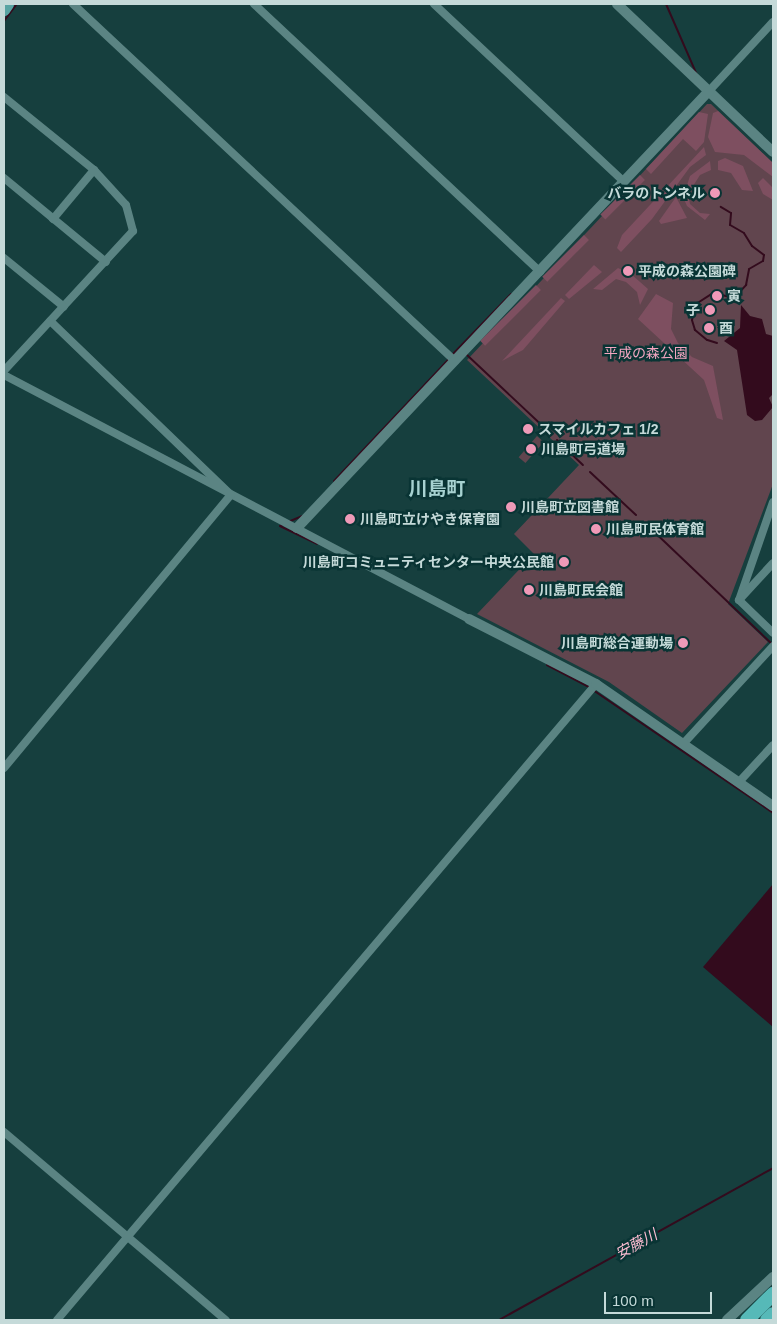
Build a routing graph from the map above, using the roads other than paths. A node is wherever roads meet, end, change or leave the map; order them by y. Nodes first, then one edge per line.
1 (8, 4) edge
2 (73, 4) edge
3 (254, 4) edge
4 (434, 4) edge
5 (618, 4) edge
6 (4, 10) edge
7 (773, 22) edge
8 (709, 91) junction
9 (4, 96) edge
10 (773, 152) edge
11 (94, 170) junction
12 (4, 178) edge
13 (624, 182) junction
14 (53, 219) junction
15 (4, 258) edge
16 (106, 262) junction
17 (540, 272) junction
18 (64, 307) junction
19 (50, 321) junction
20 (455, 362) junction
21 (4, 371) edge
22 (4, 376) edge
23 (232, 495) junction
24 (773, 502) edge
25 (297, 528) junction
26 (773, 563) edge
27 (739, 600) junction
28 (469, 619) joint
29 (773, 633) edge
30 (773, 646) edge
31 (596, 684) junction
32 (683, 744) junction
33 (773, 744) edge
34 (4, 768) edge
35 (739, 782) junction
36 (773, 806) edge
37 (4, 1132) edge
38 (127, 1237) junction
39 (773, 1277) edge
40 (758, 1291) junction
41 (773, 1294) edge
42 (773, 1302) edge
43 (773, 1314) edge
44 (57, 1320) edge
45 (226, 1320) edge
46 (727, 1320) edge
47 (747, 1320) edge
48 (767, 1320) edge

1 - 6 main road
2 - 20 street
3 - 17 street
4 - 13 street
5 - 8 street
7 - 8 street
8 - 10 street
8 - 13 street
9 - 11 street
11 - 14 street
11 - 16 street
12 - 14 street
13 - 17 street
14 - 16 street
15 - 18 street
16 - 18 street
17 - 20 street
18 - 19 street
19 - 21 street
19 - 23 street
20 - 25 street
22 - 23 street
23 - 25 street
23 - 34 street
24 - 27 street
25 - 28 street
26 - 27 street
27 - 29 street
28 - 31 street
30 - 32 street
31 - 32 street
31 - 38 street
32 - 35 street
33 - 35 street
35 - 36 street
37 - 38 street
38 - 44 street
38 - 45 street
39 - 40 street
40 - 42 street
40 - 46 street
41 - 47 highway
43 - 48 highway

